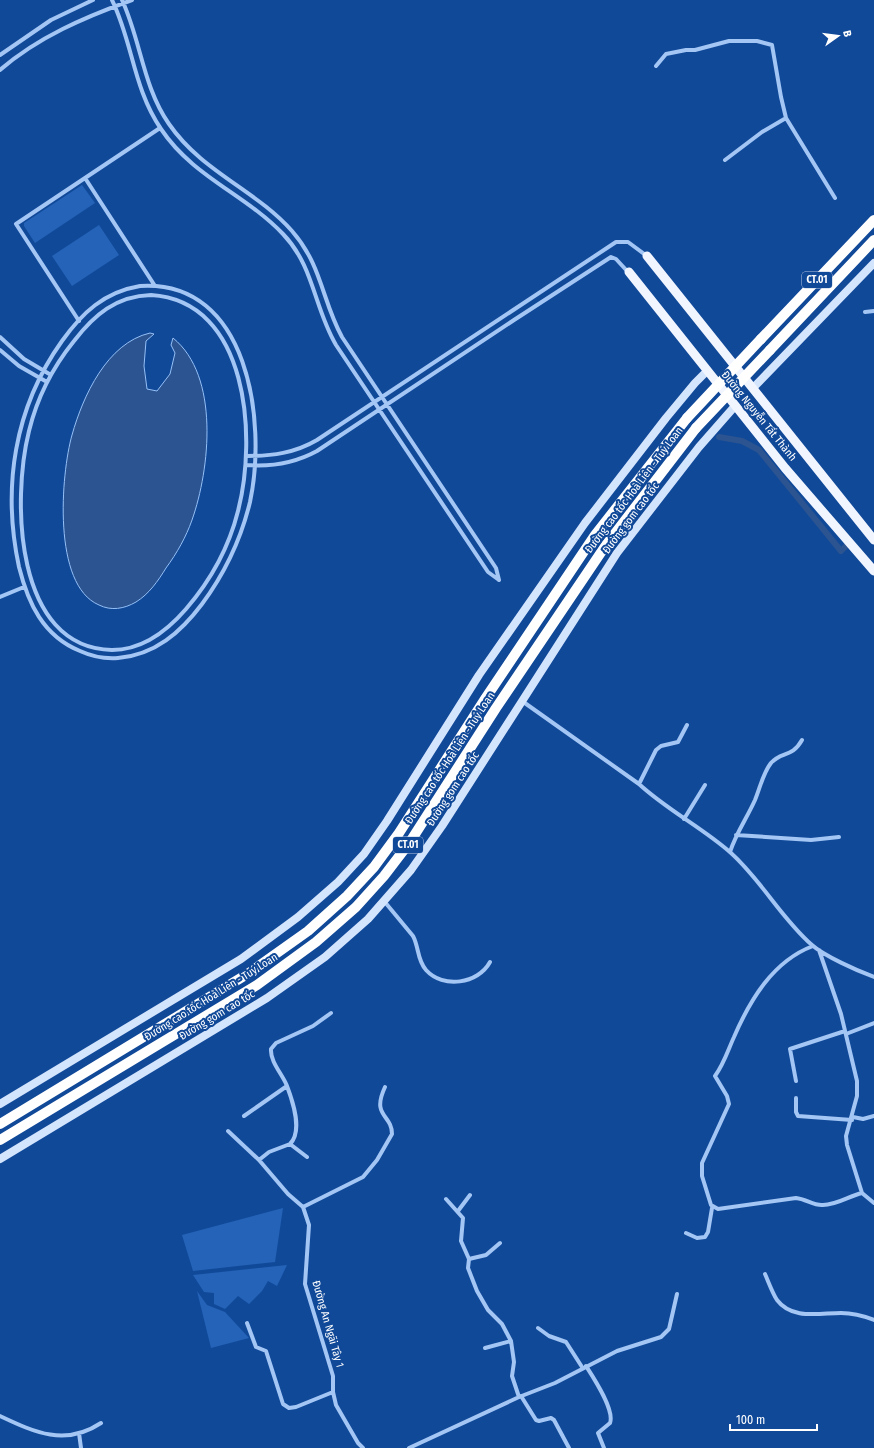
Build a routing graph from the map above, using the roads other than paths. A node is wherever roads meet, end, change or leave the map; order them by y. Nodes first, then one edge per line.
1 (93, 0) edge
2 (112, 0) edge
3 (132, 0) edge
4 (123, 1) edge
5 (115, 6) junction
6 (0, 55) edge
7 (656, 66) dead end
8 (0, 70) edge
9 (786, 118) junction
10 (160, 128) junction
11 (725, 160) dead end
12 (85, 178) junction
13 (835, 198) dead end
14 (874, 220) edge
15 (874, 240) edge
16 (647, 256) joint
17 (874, 264) edge
18 (628, 272) joint
19 (155, 286) junction
20 (874, 311) edge
21 (865, 312) dead end
22 (79, 320) junction
23 (0, 337) edge
24 (0, 350) edge
25 (43, 371) junction
26 (707, 371) junction
27 (51, 375) junction
28 (39, 378) junction
29 (47, 382) junction
30 (753, 388) junction
31 (382, 397) junction
32 (375, 402) junction
33 (388, 405) junction
34 (735, 406) junction
35 (380, 410) junction
36 (246, 456) junction
37 (256, 456) junction
38 (246, 465) junction
39 (255, 466) junction
40 (874, 540) edge
41 (874, 571) edge
42 (209, 579) junction
43 (217, 583) junction
44 (24, 587) junction
45 (0, 597) edge
46 (90, 646) junction
47 (88, 654) junction
48 (522, 701) junction
49 (687, 725) dead end
50 (802, 740) dead end
51 (639, 784) junction
52 (705, 785) dead end
53 (684, 819) junction
54 (736, 835) junction
55 (839, 837) dead end
56 (730, 852) junction
57 (384, 901) junction
58 (813, 946) junction
59 (819, 950) junction
60 (490, 962) dead end
61 (874, 977) edge
62 (331, 1013) dead end
63 (874, 1023) edge
64 (846, 1032) junction
65 (796, 1081) dead end
66 (287, 1086) junction
67 (385, 1087) dead end
68 (796, 1098) dead end
69 (0, 1104) edge
70 (244, 1116) dead end
71 (874, 1116) edge
72 (852, 1119) junction
73 (0, 1124) edge
74 (228, 1131) dead end
75 (0, 1140) edge
76 (290, 1144) junction
77 (307, 1157) dead end
78 (0, 1159) edge
79 (259, 1160) junction
80 (862, 1193) junction
81 (470, 1195) dead end
82 (446, 1199) dead end
83 (874, 1203) edge
84 (303, 1207) junction
85 (712, 1208) junction
86 (458, 1211) junction
87 (686, 1234) dead end
88 (500, 1243) dead end
89 (469, 1259) junction
90 (765, 1274) dead end
91 (677, 1294) dead end
92 (874, 1320) edge
93 (247, 1323) dead end
94 (538, 1328) dead end
95 (511, 1341) junction
96 (485, 1348) dead end
97 (584, 1367) junction
98 (333, 1392) junction
99 (520, 1397) junction
100 (0, 1416) edge
101 (101, 1423) dead end
102 (79, 1433) junction
103 (81, 1448) edge
104 (363, 1448) edge
105 (410, 1448) edge
106 (569, 1448) edge
107 (604, 1448) edge

1 - 6 street
2 - 5 street
3 - 4 street
4 - 5 street
4 - 31 street
5 - 8 street
5 - 10 street
7 - 9 street
9 - 11 street
9 - 13 street
10 - 12 street
10 - 32 street
12 - 19 street
12 - 22 street
14 - 73 highway, Đường cao tốc Hoà Liên - Tuý Loan / CT.01, bridge
15 - 75 highway, Đường cao tốc Hoà Liên - Tuý Loan / CT.01, bridge
16 - 30 main road, Đường Nguyễn Tất Thành
16 - 31 street
17 - 30 main road
18 - 26 main road, Đường Nguyễn Tất Thành
18 - 33 street
19 - 22 street
19 - 37 street
20 - 21 street
22 - 25 street
23 - 25 street
24 - 28 street
25 - 27 street
25 - 28 street
26 - 34 main road, Đường Nguyễn Tất Thành
26 - 69 main road
27 - 29 street
27 - 36 street
28 - 29 street
28 - 44 street
29 - 46 street
30 - 40 main road, Đường Nguyễn Tất Thành
31 - 32 street
31 - 33 street
32 - 35 street
32 - 37 street
33 - 35 street
33 - 35 street
34 - 41 main road, Đường Nguyễn Tất Thành
34 - 48 main road, Đường gom cao tốc
35 - 39 street
36 - 37 street
36 - 38 street
37 - 39 street
38 - 39 street
38 - 42 street
39 - 43 street
42 - 43 street
42 - 46 street
43 - 47 street
44 - 45 street
44 - 47 street
46 - 47 street
48 - 51 street
48 - 57 main road, Đường gom cao tốc
49 - 51 street
50 - 54 street
51 - 53 street
52 - 53 street
53 - 56 street
54 - 55 street
54 - 56 street
56 - 58 street
57 - 60 street
57 - 78 main road, Đường gom cao tốc
58 - 59 street
58 - 85 street
59 - 61 street
59 - 64 street
62 - 66 street
63 - 64 street
64 - 65 street
64 - 72 street
66 - 70 street
66 - 76 street
67 - 84 street
68 - 72 street
71 - 72 street
72 - 80 street
74 - 79 street
76 - 77 street
76 - 79 street
79 - 84 street
80 - 83 street
80 - 85 street
81 - 86 street
82 - 86 street
84 - 98 street, Đường An Ngãi Tây 1
85 - 87 street
86 - 89 street
88 - 89 street
89 - 95 street
90 - 92 street
91 - 97 street
93 - 98 street
94 - 97 street
95 - 96 street
95 - 99 street
97 - 99 street
97 - 107 street
98 - 104 street, Đường An Ngãi Tây 1
99 - 105 street
99 - 106 street
100 - 102 street
101 - 102 street
102 - 103 street

